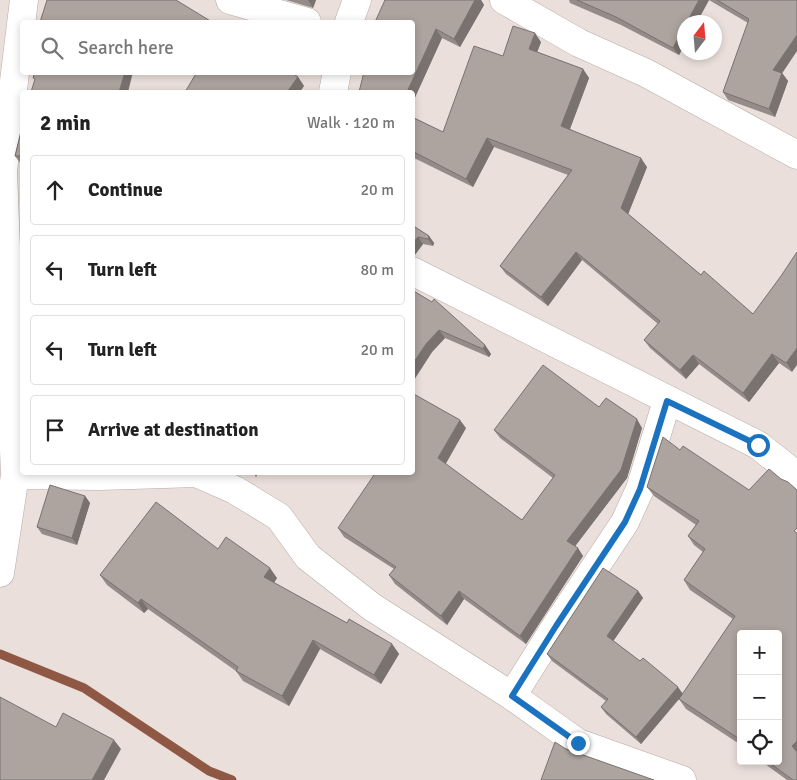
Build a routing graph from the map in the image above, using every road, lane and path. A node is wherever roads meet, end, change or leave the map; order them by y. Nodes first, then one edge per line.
1 (24, 0) edge
2 (230, 0) edge
3 (357, 0) edge
4 (504, 0) edge
5 (21, 20) edge
6 (299, 20) edge
7 (350, 20) edge
8 (20, 30) edge
9 (336, 75) edge
10 (333, 90) edge
11 (797, 155) edge
12 (1, 171) edge
13 (415, 273) edge
14 (14, 285) edge
15 (667, 401) junction
16 (15, 475) junction
17 (132, 475) edge
18 (200, 475) edge
19 (797, 476) edge
20 (0, 573) edge
21 (512, 696) junction
22 (682, 780) edge

1 - 5 street
2 - 6 street
3 - 7 street
4 - 11 street
8 - 12 street
9 - 10 street
12 - 14 street
13 - 15 street
14 - 16 street
15 - 19 street
15 - 21 street
16 - 17 street
16 - 20 street
18 - 21 street
21 - 22 street

